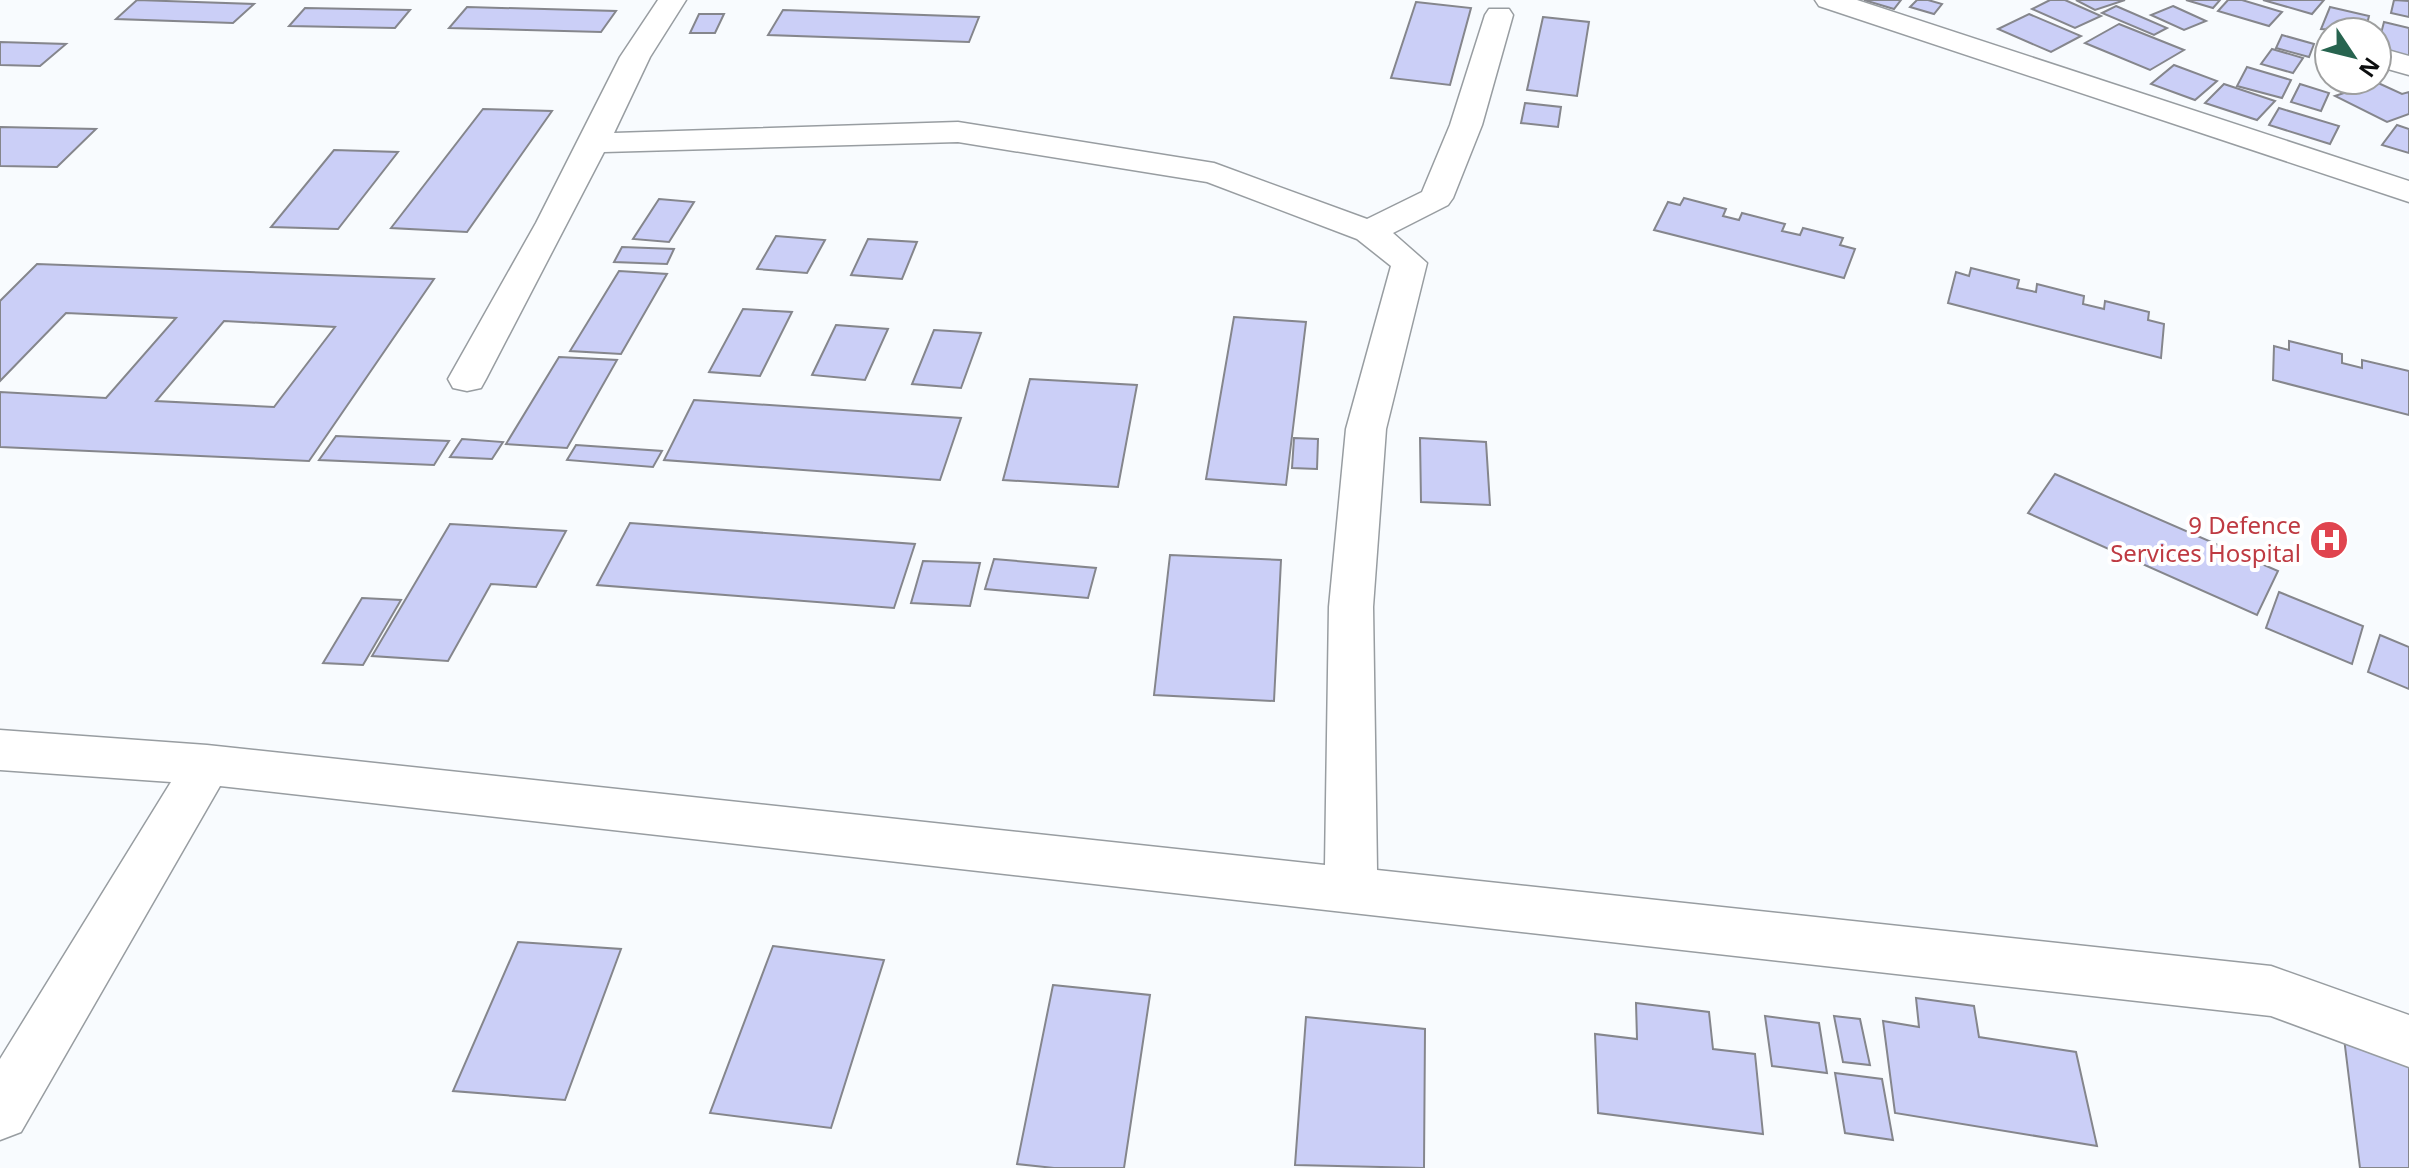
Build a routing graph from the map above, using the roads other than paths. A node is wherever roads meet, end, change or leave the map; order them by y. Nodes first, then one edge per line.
1 (672, 0) edge
2 (1829, 0) edge
3 (1499, 15) dead end
4 (592, 143) junction
5 (2409, 192) edge
6 (1369, 232) junction
7 (467, 379) dead end
8 (0, 750) edge
9 (207, 765) junction
10 (1351, 890) junction
11 (2409, 1041) edge
12 (0, 1112) edge

1 - 4 street
2 - 5 street
3 - 6 street
4 - 6 street
4 - 7 street
6 - 10 street
8 - 9 street
9 - 10 street
9 - 12 street
10 - 11 street

